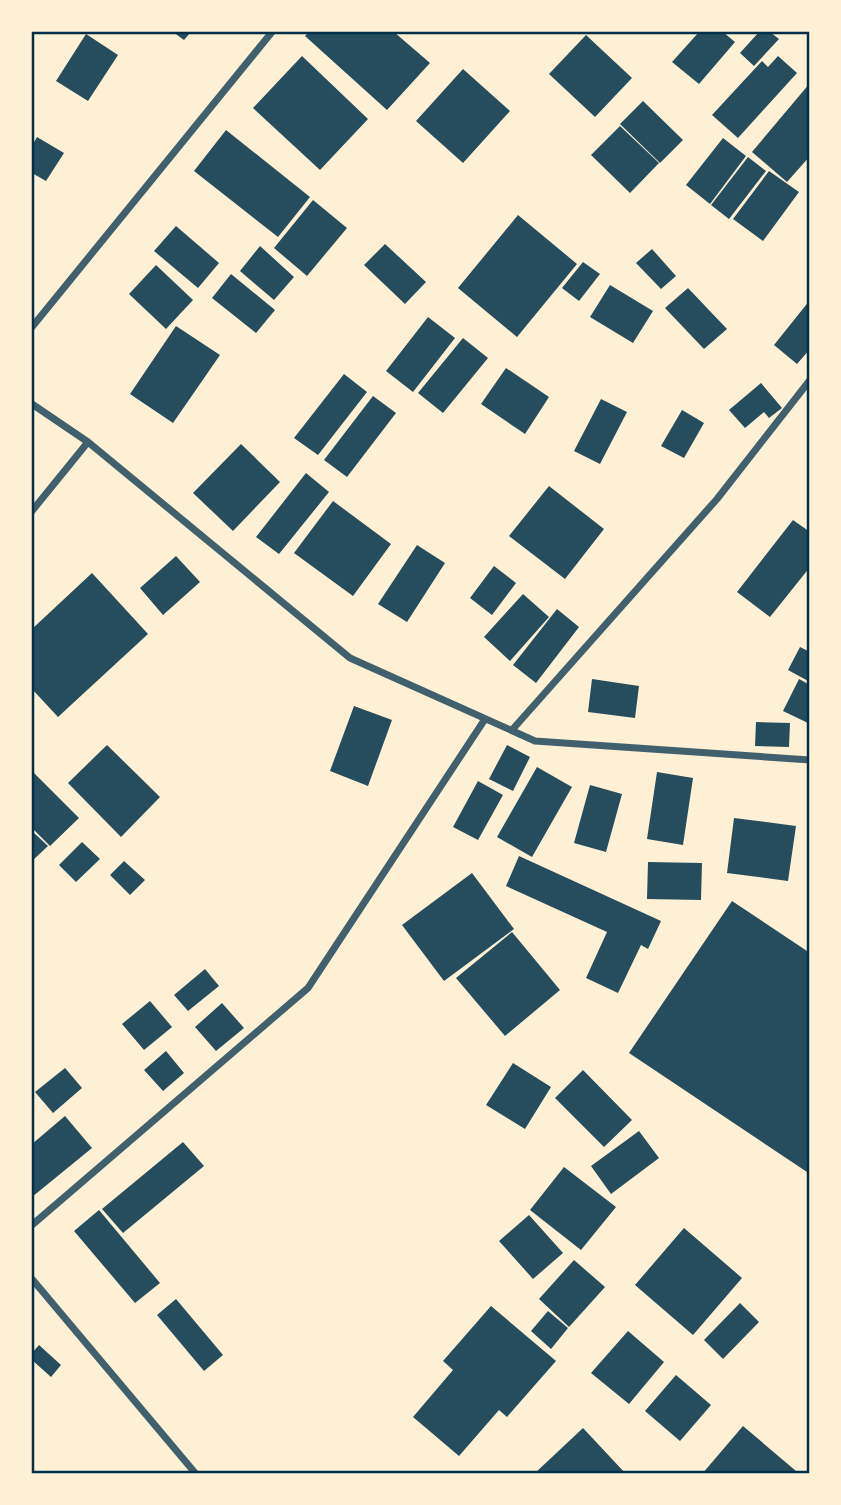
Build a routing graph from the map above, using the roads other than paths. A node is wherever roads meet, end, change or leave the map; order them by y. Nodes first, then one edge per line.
1 (272, 32) edge
2 (32, 327) edge
3 (810, 380) edge
4 (32, 404) edge
5 (89, 442) junction
6 (32, 512) edge
7 (485, 719) junction
8 (512, 730) junction
9 (810, 760) edge
10 (32, 1225) edge
11 (32, 1279) edge
12 (196, 1474) edge

1 - 2 street
3 - 8 street
4 - 5 street
5 - 6 street
5 - 7 street
7 - 8 street
7 - 10 street
8 - 9 street
11 - 12 street

